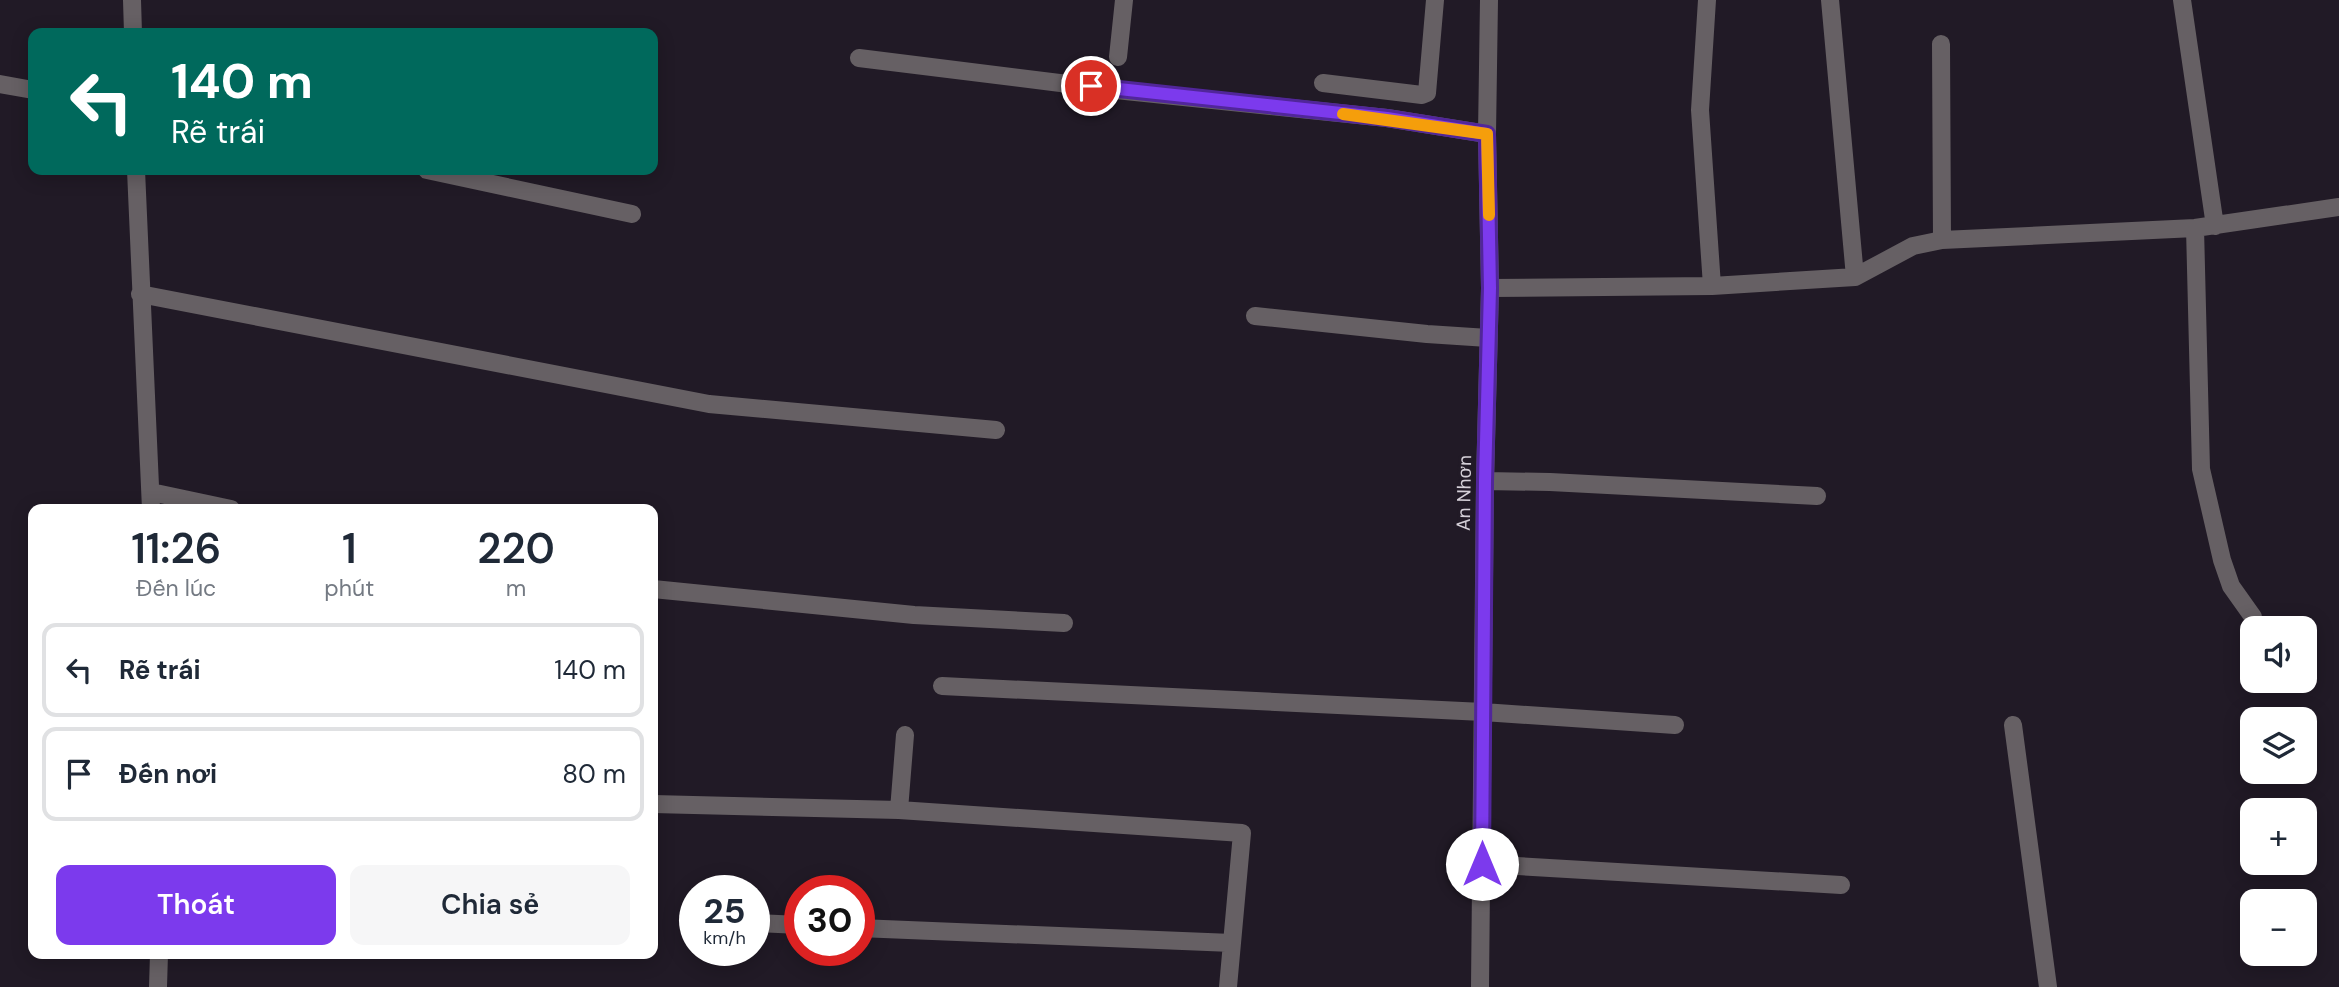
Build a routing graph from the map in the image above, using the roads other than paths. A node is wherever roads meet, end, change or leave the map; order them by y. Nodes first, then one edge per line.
1 (132, 0) edge
2 (1124, 0) edge
3 (1435, 0) edge
4 (1489, 0) edge
5 (1707, 0) edge
6 (1830, 0) edge
7 (2182, 0) edge
8 (133, 28) edge
9 (1941, 44) dead end
10 (1118, 57) dead end
11 (859, 58) dead end
12 (1323, 83) dead end
13 (0, 84) edge
14 (28, 89) edge
15 (1487, 134) junction
16 (136, 175) edge
17 (450, 175) edge
18 (2339, 207) edge
19 (632, 214) dead end
20 (2215, 226) junction
21 (2195, 228) junction
22 (1942, 240) junction
23 (1855, 277) junction
24 (1712, 286) junction
25 (1490, 288) junction
26 (141, 294) junction
27 (1255, 316) dead end
28 (1488, 338) junction
29 (996, 430) dead end
30 (1485, 481) junction
31 (1817, 496) dead end
32 (151, 500) edge
33 (187, 504) edge
34 (658, 589) edge
35 (2252, 616) edge
36 (1064, 624) dead end
37 (942, 686) dead end
38 (1483, 712) junction
39 (1675, 725) dead end
40 (2012, 725) dead end
41 (905, 735) dead end
42 (658, 804) edge
43 (899, 810) junction
44 (1482, 864) junction
45 (1841, 885) dead end
46 (875, 929) edge
47 (1232, 943) junction
48 (159, 959) edge
49 (158, 987) edge
50 (1228, 987) edge
51 (1480, 987) edge
52 (2048, 987) edge

1 - 8 street
2 - 10 street
3 - 12 street
4 - 15 street, An Nhơn
5 - 24 street
6 - 23 street
7 - 20 street
9 - 22 street
11 - 15 street
13 - 14 street
15 - 25 street, An Nhơn
16 - 26 street
17 - 19 street
18 - 20 street
20 - 21 street
21 - 22 street
21 - 35 street
22 - 23 street
23 - 24 street
24 - 25 street
25 - 28 street, An Nhơn
26 - 29 street
26 - 32 street
27 - 28 street
28 - 30 street, An Nhơn
30 - 31 street
30 - 38 street, An Nhơn
32 - 33 street
34 - 36 street
37 - 38 street
38 - 39 street
38 - 44 street, An Nhơn
40 - 52 street
41 - 43 street
42 - 43 street
43 - 47 street
44 - 45 street
44 - 51 street, An Nhơn
46 - 47 street
47 - 50 street
48 - 49 street

